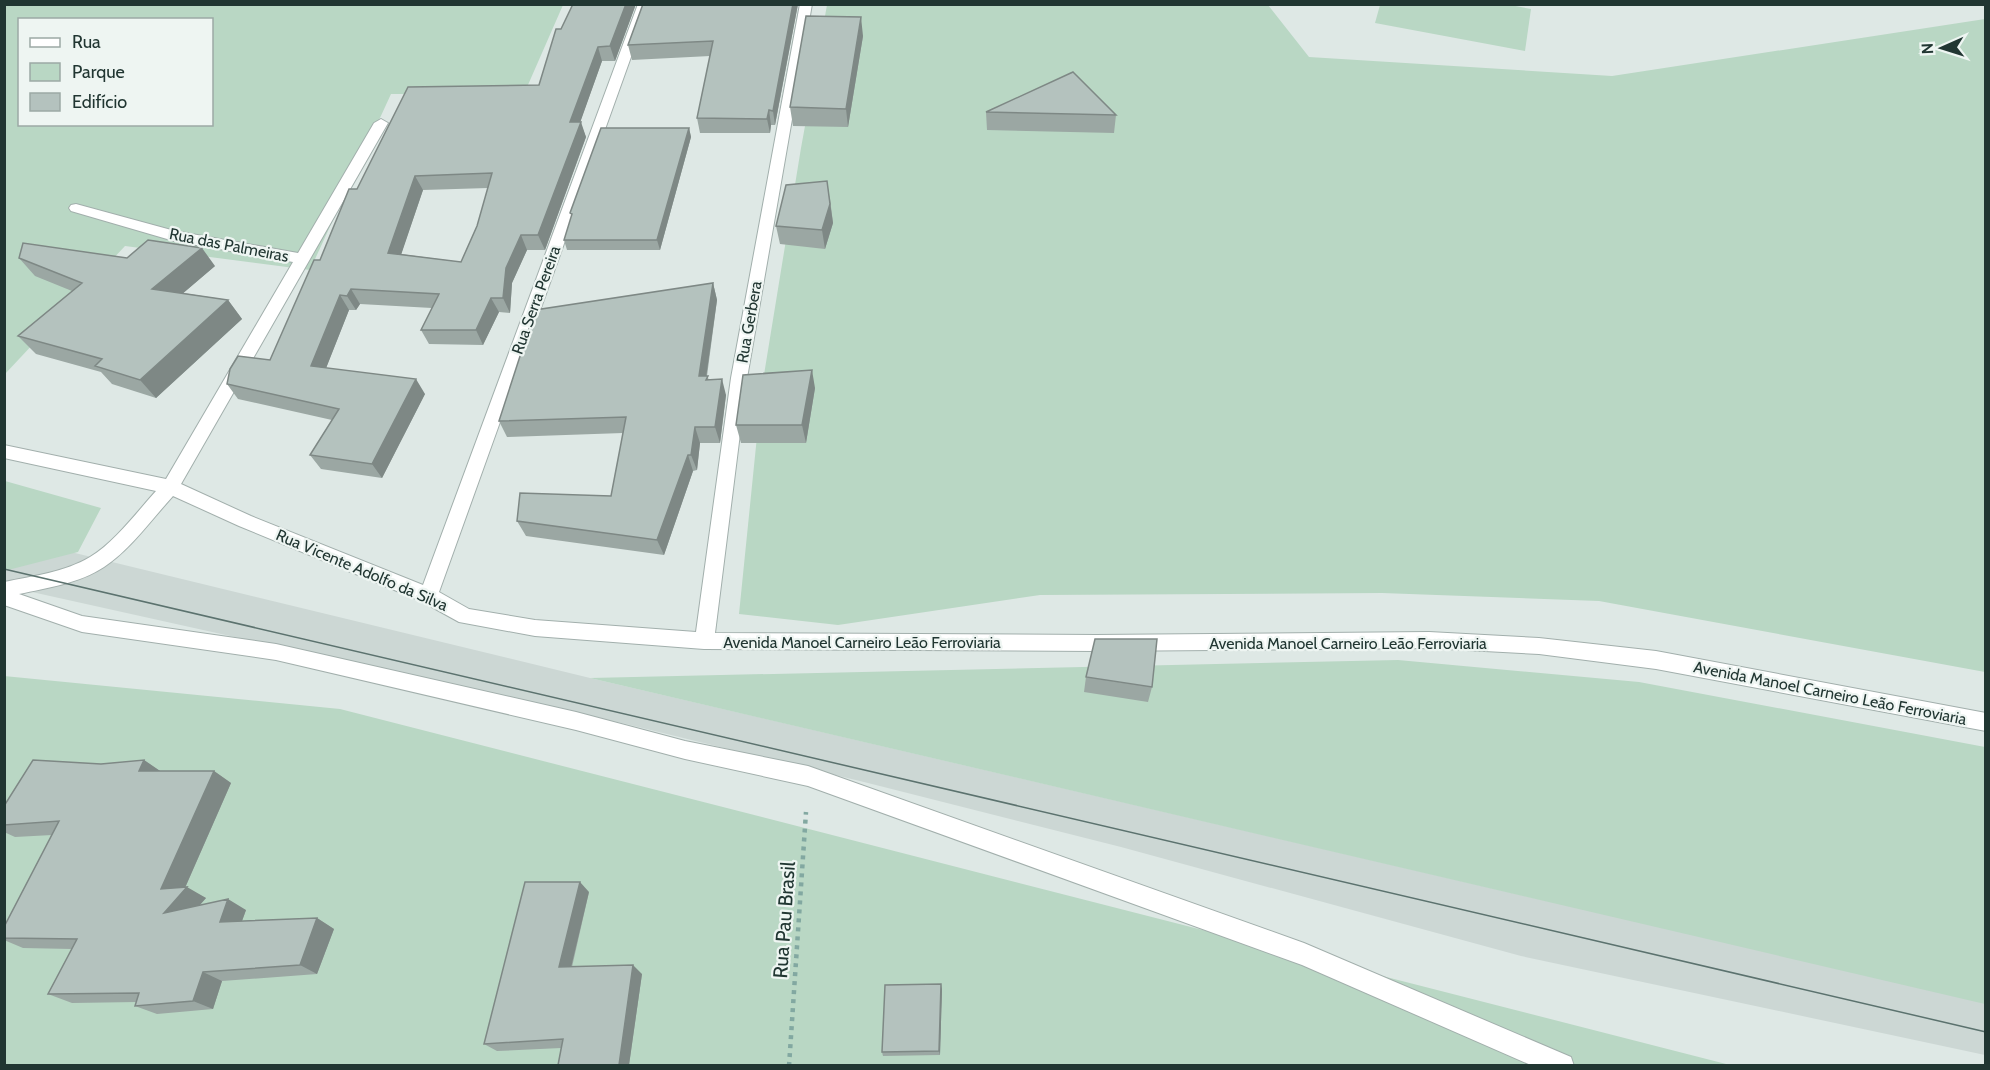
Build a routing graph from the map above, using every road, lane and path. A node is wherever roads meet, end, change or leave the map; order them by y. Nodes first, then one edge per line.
1 (644, 4) edge
2 (806, 4) edge
3 (381, 123) dead end
4 (75, 208) dead end
5 (302, 260) junction
6 (4, 451) edge
7 (170, 487) junction
8 (4, 590) edge
9 (428, 595) junction
10 (4, 597) edge
11 (704, 641) junction
12 (1986, 722) edge
13 (808, 776) junction
14 (789, 1065) edge
15 (1562, 1065) edge

1 - 9 street, Rua Serra Pereira
2 - 11 street, Rua Gerbera
3 - 5 street
4 - 5 street, Rua das Palmeiras
5 - 7 street, Rua das Palmeiras
6 - 7 street, Rua Vicente Adolfo da Silva
7 - 8 street
7 - 9 street, Rua Vicente Adolfo da Silva
9 - 11 street, Rua Vicente Adolfo da Silva
10 - 13 street
11 - 12 street, Avenida Manoel Carneiro Leão Ferroviaria
13 - 14 path, Rua Pau Brasil
13 - 15 street

